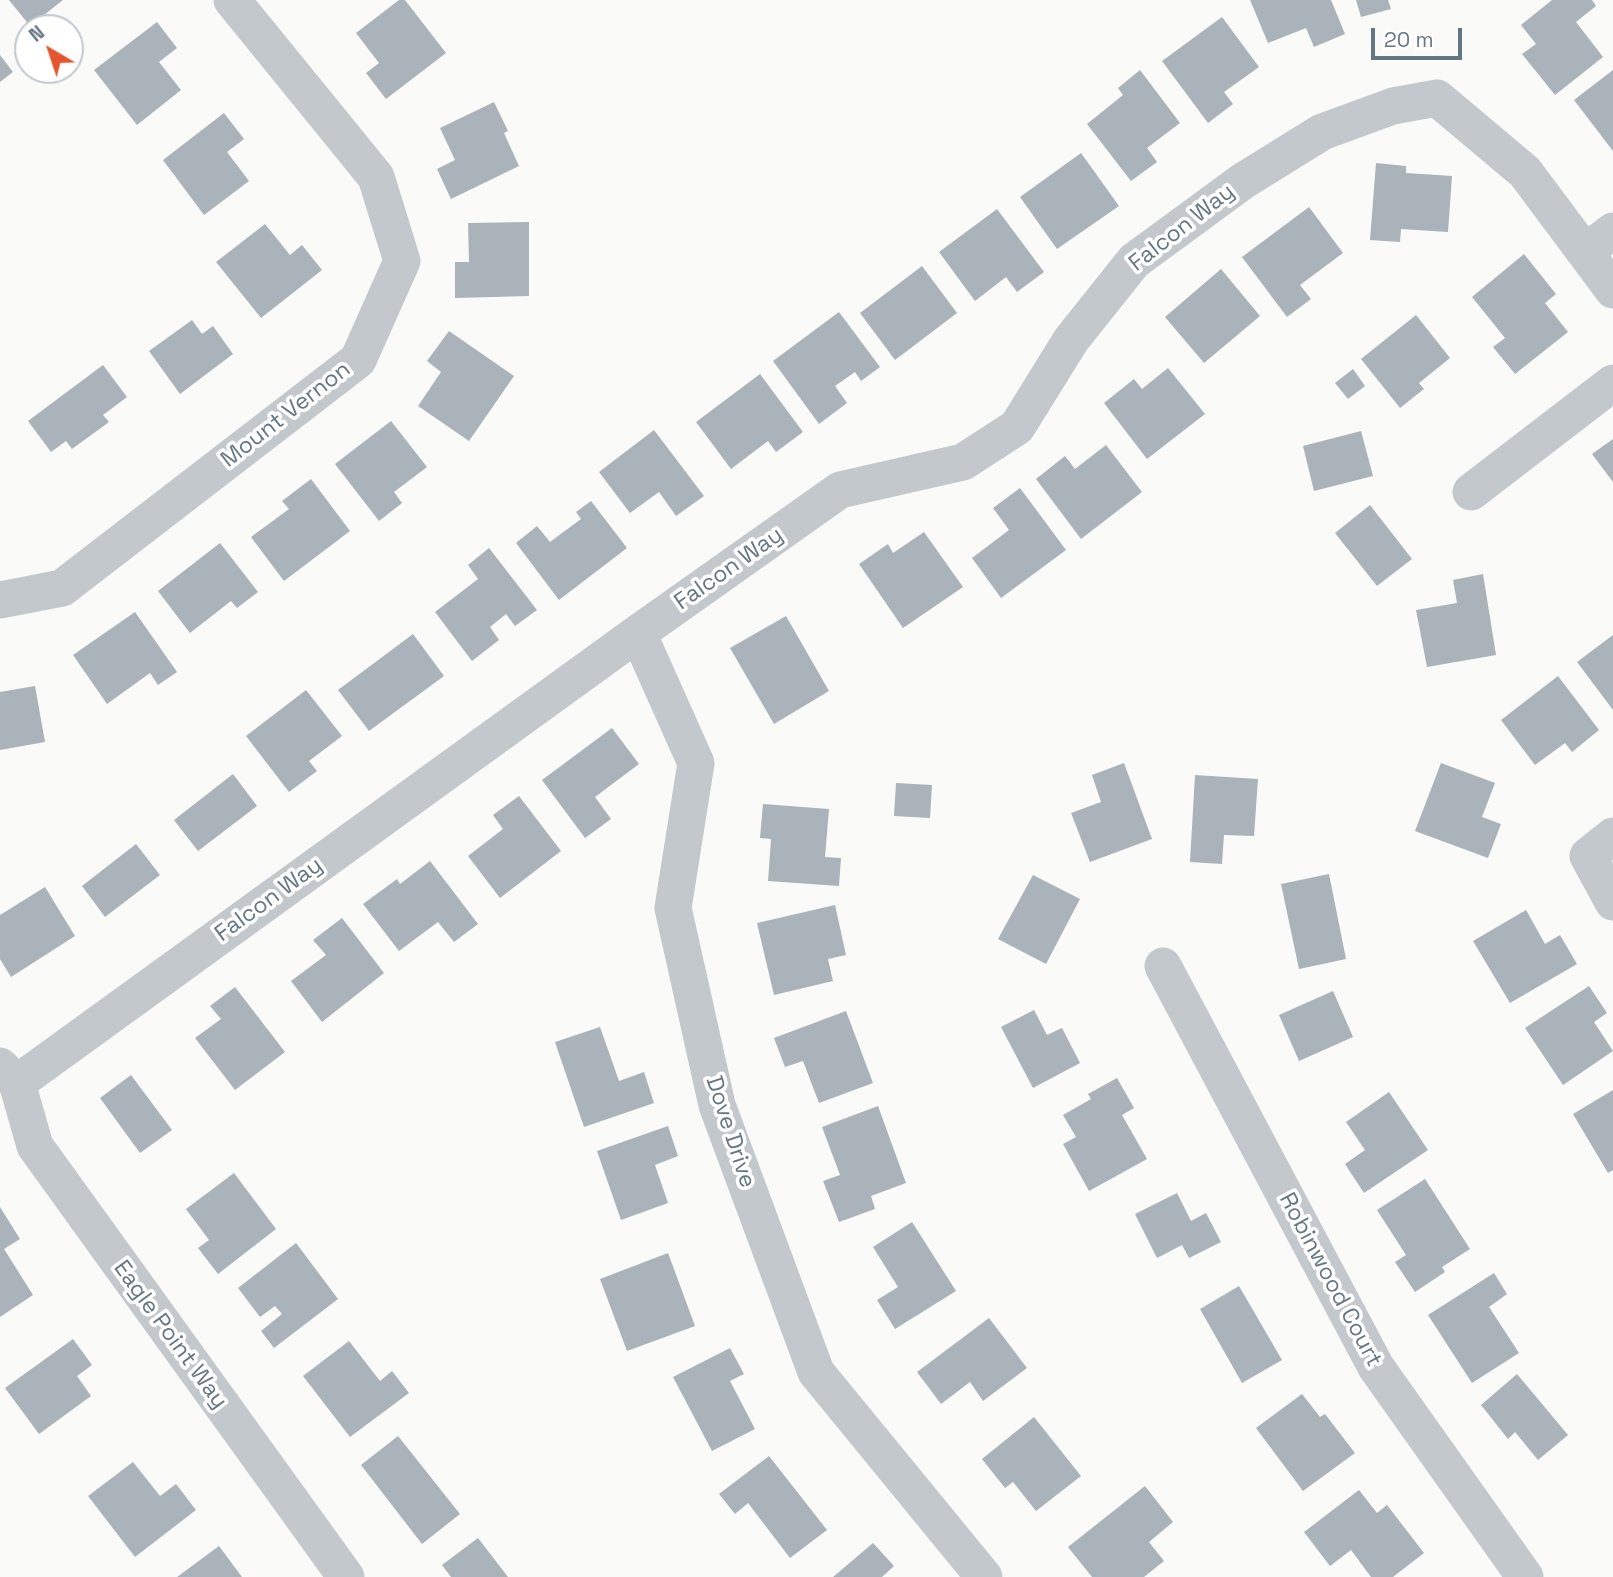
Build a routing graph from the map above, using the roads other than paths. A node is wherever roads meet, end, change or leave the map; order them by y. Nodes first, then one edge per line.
1 (232, 0) edge
2 (1599, 242) edge
3 (1613, 290) edge
4 (1613, 383) edge
5 (1471, 492) dead end
6 (0, 600) edge
7 (638, 633) junction
8 (1613, 836) edge
9 (1613, 902) edge
10 (1163, 966) dead end
11 (8, 1074) edge
12 (346, 1577) edge
13 (984, 1577) edge
14 (1525, 1577) edge

1 - 6 street, Mount Vernon
2 - 3 street
2 - 7 street, Falcon Way
4 - 5 street
7 - 11 street, Falcon Way
7 - 13 street, Dove Drive
8 - 9 street
10 - 14 street, Robinwood Court
11 - 12 street, Eagle Point Way

